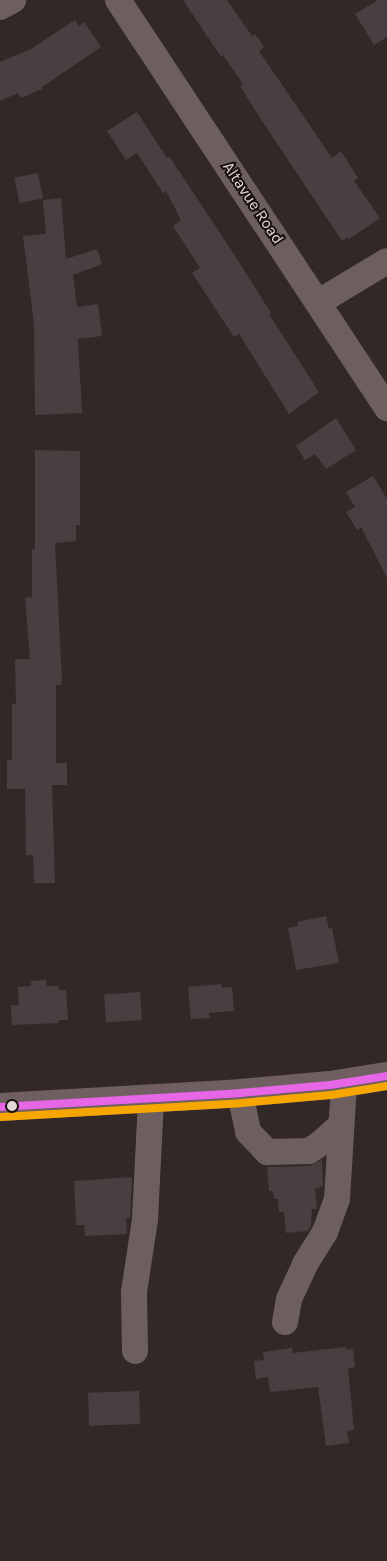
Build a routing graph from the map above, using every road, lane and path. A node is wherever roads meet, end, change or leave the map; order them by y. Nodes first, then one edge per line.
1 (13, 0) edge
2 (118, 0) edge
3 (0, 7) edge
4 (387, 261) edge
5 (319, 302) junction
6 (387, 408) edge
7 (387, 1076) edge
8 (344, 1083) junction
9 (240, 1093) junction
10 (151, 1100) junction
11 (0, 1107) edge
12 (340, 1126) junction
13 (284, 1322) dead end
14 (135, 1351) dead end

1 - 3 street
2 - 5 street, Altavue Road
4 - 5 street
5 - 6 street, Altavue Road
7 - 8 main road
8 - 9 main road
8 - 12 street
9 - 10 main road
9 - 12 street
10 - 11 main road
10 - 14 street
12 - 13 street

